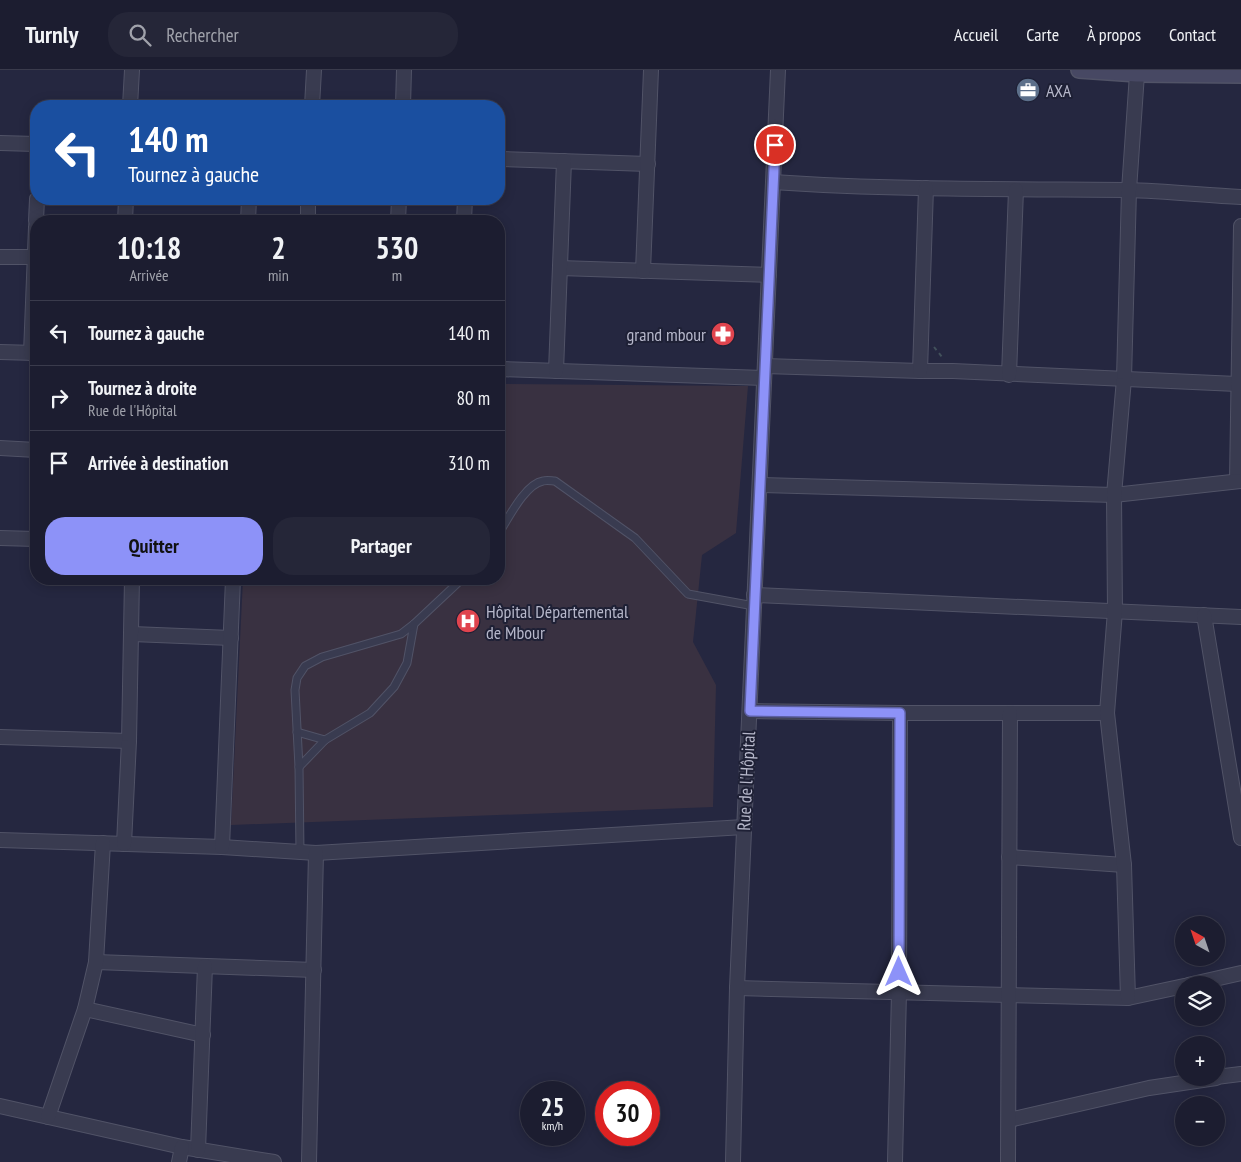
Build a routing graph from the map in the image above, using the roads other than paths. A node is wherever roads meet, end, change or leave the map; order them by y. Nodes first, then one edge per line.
1 (132, 70) edge
2 (314, 70) edge
3 (404, 70) edge
4 (651, 70) edge
5 (778, 70) edge
6 (1079, 70) edge
7 (1127, 72) edge
8 (1241, 75) edge
9 (130, 100) edge
10 (312, 100) edge
11 (403, 100) edge
12 (0, 142) edge
13 (30, 144) edge
14 (505, 159) edge
15 (564, 161) junction
16 (648, 164) junction
17 (773, 182) junction
18 (926, 188) junction
19 (1016, 190) junction
20 (1129, 190) junction
21 (1241, 198) edge
22 (1241, 226) edge
23 (0, 257) edge
24 (30, 257) edge
25 (560, 268) junction
26 (643, 271) junction
27 (769, 275) junction
28 (1241, 288) edge
29 (0, 352) edge
30 (30, 353) edge
31 (1240, 359) edge
32 (505, 369) edge
33 (556, 371) junction
34 (920, 371) junction
35 (765, 372) junction
36 (1010, 375) junction
37 (1124, 379) junction
38 (1237, 384) junction
39 (0, 448) edge
40 (30, 450) edge
41 (1239, 481) edge
42 (760, 485) junction
43 (1114, 496) junction
44 (505, 523) edge
45 (0, 538) edge
46 (30, 539) edge
47 (132, 585) edge
48 (233, 585) edge
49 (456, 585) edge
50 (754, 601) junction
51 (1115, 611) junction
52 (1204, 615) junction
53 (1241, 617) edge
54 (414, 624) junction
55 (132, 634) junction
56 (231, 638) junction
57 (750, 711) junction
58 (900, 713) junction
59 (1010, 713) junction
60 (1107, 713) junction
61 (297, 732) junction
62 (0, 737) edge
63 (325, 740) junction
64 (129, 741) junction
65 (299, 767) junction
66 (744, 827) junction
67 (1241, 838) edge
68 (0, 840) edge
69 (103, 843) junction
70 (124, 844) junction
71 (222, 848) junction
72 (300, 853) junction
73 (316, 853) junction
74 (1009, 857) junction
75 (1124, 865) junction
76 (96, 962) junction
77 (205, 966) junction
78 (314, 970) junction
79 (1241, 973) edge
80 (1225, 977) edge
81 (737, 988) junction
82 (1175, 988) edge
83 (899, 992) junction
84 (1008, 995) junction
85 (1128, 998) junction
86 (85, 1009) junction
87 (203, 1035) junction
88 (1241, 1074) edge
89 (1225, 1076) edge
90 (1175, 1084) edge
91 (0, 1106) edge
92 (48, 1117) junction
93 (1009, 1120) junction
94 (182, 1147) junction
95 (198, 1150) junction
96 (179, 1162) edge
97 (274, 1162) edge
98 (310, 1162) edge
99 (733, 1162) edge
100 (895, 1162) edge
101 (1008, 1162) edge

1 - 9 street
2 - 10 street
3 - 11 street
4 - 16 street
5 - 17 street, Rue de l'Hôpital
6 - 7 main road
7 - 8 main road
7 - 20 street
12 - 13 street
14 - 15 street
15 - 16 street
15 - 25 street
16 - 26 street
17 - 18 street
17 - 27 street, Rue de l'Hôpital
18 - 19 street
18 - 34 street
19 - 20 street
19 - 36 street
20 - 21 street
20 - 37 street
22 - 28 street
23 - 24 street
25 - 26 street
25 - 33 street
26 - 27 street
27 - 35 street, Rue de l'Hôpital
28 - 31 street
29 - 30 street
31 - 38 street
32 - 33 street
33 - 35 street
34 - 35 street
34 - 36 street
35 - 42 street, Rue de l'Hôpital
36 - 37 street
37 - 38 street
37 - 43 street
38 - 41 street
39 - 40 street
41 - 43 street
42 - 43 street
42 - 50 street, Rue de l'Hôpital
43 - 51 street
44 - 50 lane
45 - 46 street
47 - 55 street
48 - 56 street
49 - 54 lane
50 - 51 street
50 - 57 street, Rue de l'Hôpital
51 - 52 street
51 - 60 street
52 - 53 street
52 - 67 street
54 - 61 lane
54 - 63 lane
55 - 56 street
55 - 64 street
56 - 71 street
57 - 58 street
57 - 66 street, Rue de l'Hôpital
58 - 59 street
58 - 83 street
59 - 60 street
59 - 74 street
60 - 75 street
61 - 63 lane
61 - 65 lane
62 - 64 street
63 - 65 lane
64 - 70 street
65 - 72 lane
66 - 73 street
66 - 81 street, Rue de l'Hôpital
68 - 69 street
69 - 70 street
69 - 76 street
70 - 71 street
71 - 72 street
72 - 73 street
73 - 78 street
74 - 75 street
74 - 84 street
75 - 85 street
76 - 77 street
76 - 86 street
77 - 78 street
77 - 87 street
78 - 98 street
79 - 80 street
81 - 83 street
81 - 99 street, Rue de l'Hôpital
82 - 85 street
83 - 84 street
83 - 100 street
84 - 85 street
84 - 93 street
86 - 87 street
86 - 92 street
87 - 95 street
88 - 89 street
90 - 93 street
91 - 92 street
92 - 94 street
93 - 101 street
94 - 95 street
94 - 96 street
95 - 97 street

